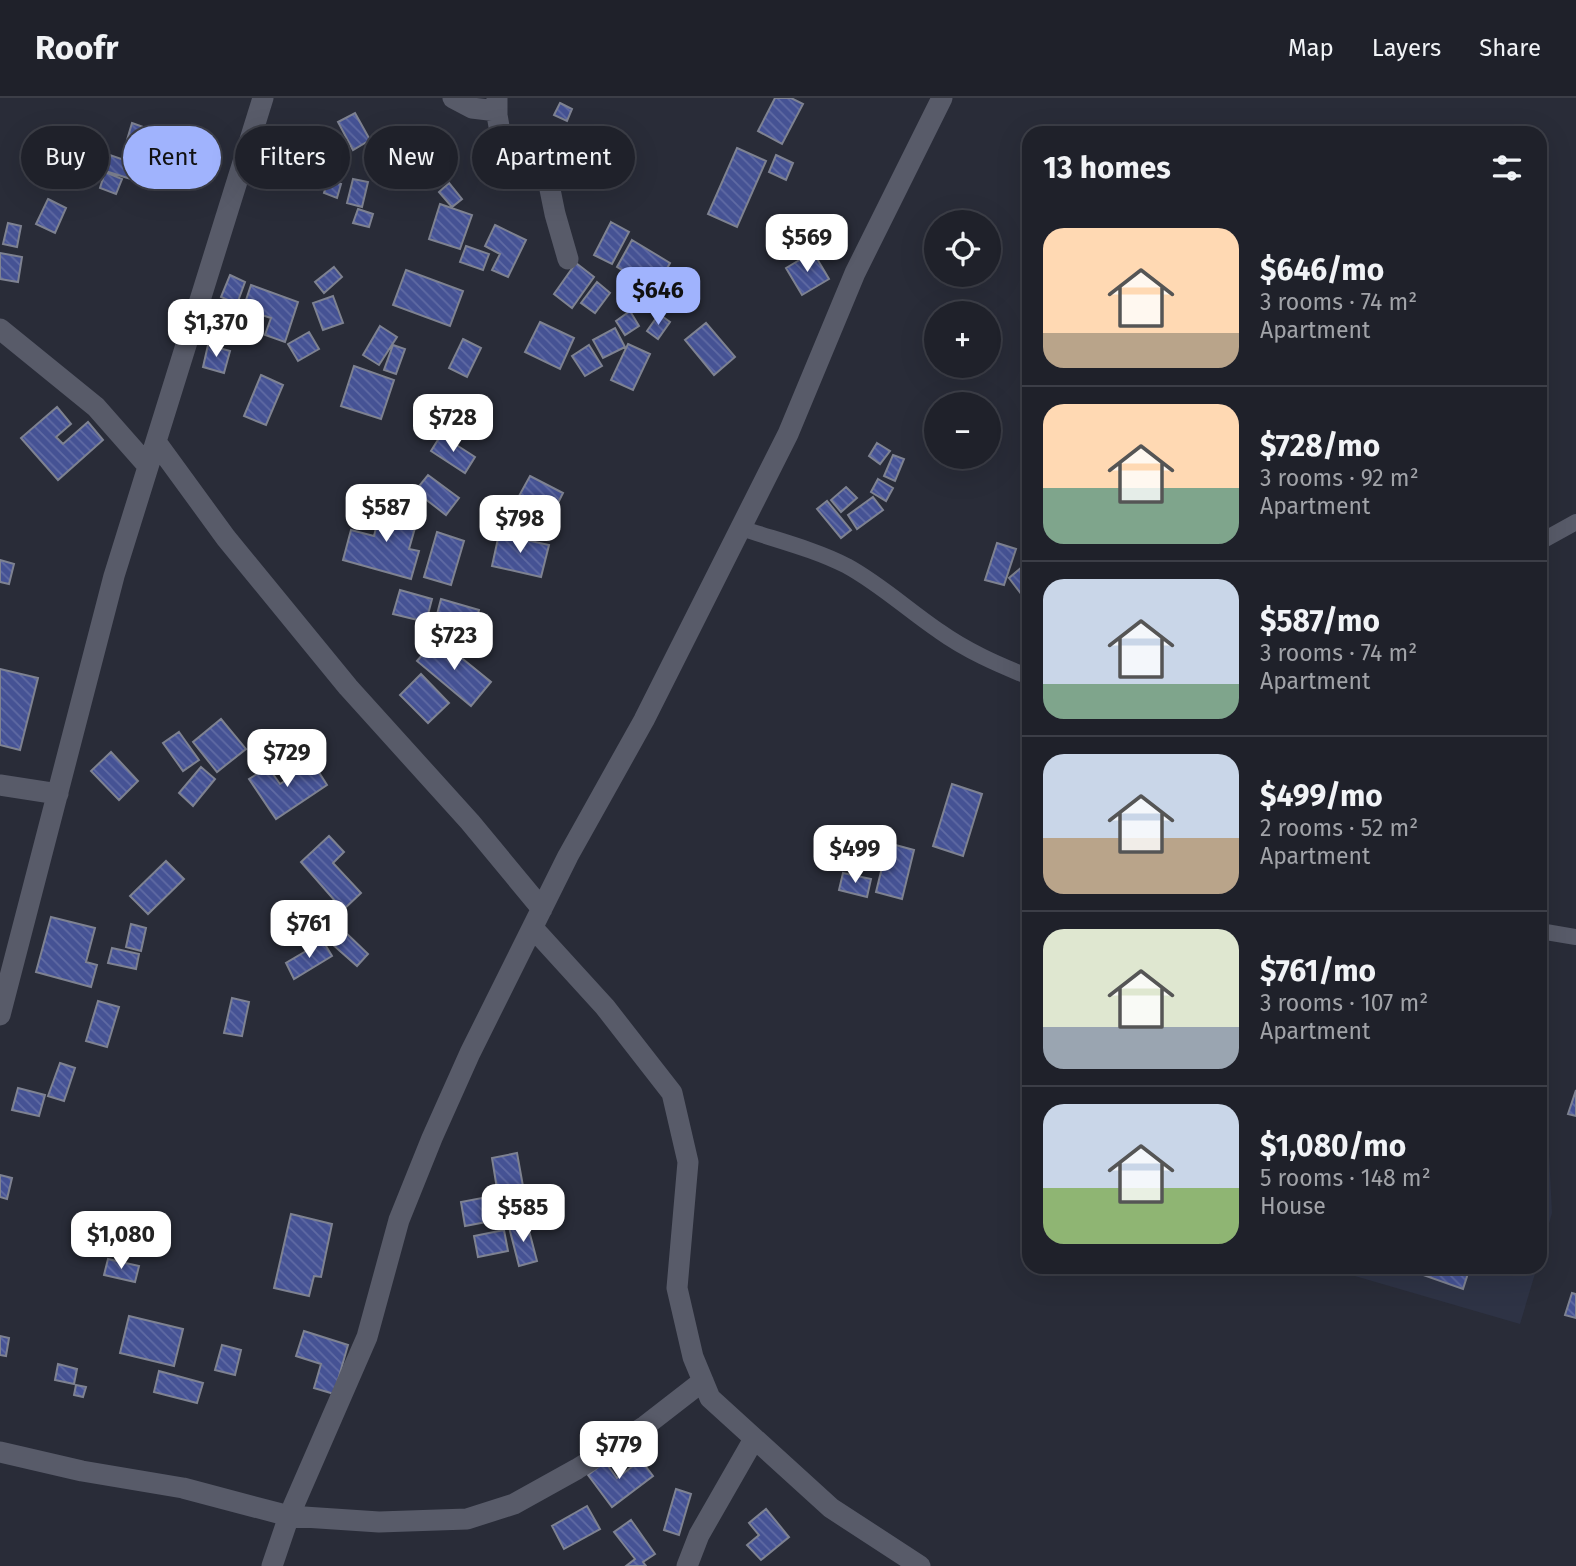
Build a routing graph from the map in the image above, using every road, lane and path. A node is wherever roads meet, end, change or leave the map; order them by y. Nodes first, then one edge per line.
1 (263, 98) edge
2 (453, 98) edge
3 (942, 98) edge
4 (497, 105) edge
5 (568, 259) dead end
6 (0, 329) edge
7 (156, 442) junction
8 (148, 466) junction
9 (1576, 522) edge
10 (741, 528) junction
11 (1547, 538) edge
12 (1022, 674) edge
13 (0, 785) edge
14 (58, 794) junction
15 (538, 918) junction
16 (1547, 932) edge
17 (1576, 937) edge
18 (0, 1015) edge
19 (703, 1381) junction
20 (754, 1439) junction
21 (0, 1452) edge
22 (289, 1516) junction
23 (272, 1566) edge
24 (687, 1566) edge
25 (920, 1566) edge

1 - 7 street
2 - 4 street
3 - 10 street
4 - 5 street
6 - 8 street
7 - 8 street
7 - 15 street
8 - 14 street
9 - 11 lane
10 - 12 lane
10 - 15 street
13 - 14 street
14 - 18 street
15 - 19 street
15 - 22 street
16 - 17 lane
19 - 20 street
19 - 22 street
20 - 24 street
20 - 25 street
21 - 22 street
22 - 23 street

